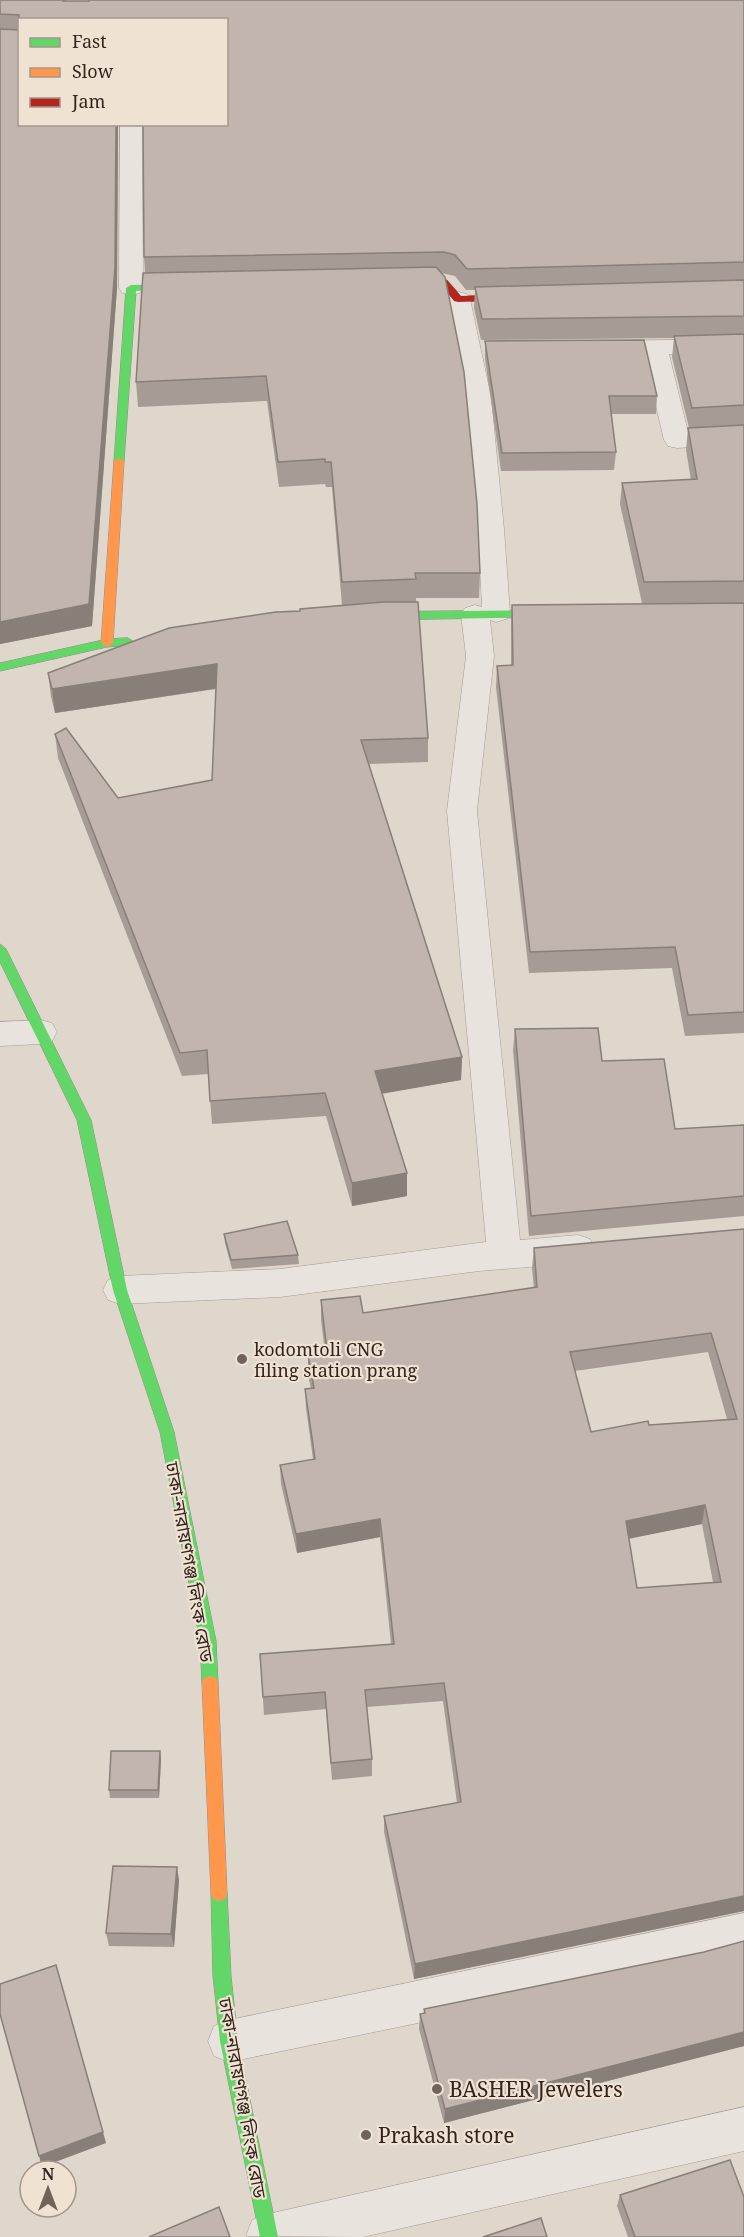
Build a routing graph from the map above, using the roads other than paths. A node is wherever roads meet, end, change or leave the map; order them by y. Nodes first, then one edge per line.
1 (131, 126) edge
2 (386, 283) edge
3 (201, 287) edge
4 (131, 288) junction
5 (529, 297) edge
6 (458, 299) junction
7 (744, 346) edge
8 (655, 347) junction
9 (582, 349) edge
10 (744, 435) edge
11 (485, 613) junction
12 (567, 614) edge
13 (362, 617) edge
14 (143, 642) edge
15 (107, 643) junction
16 (0, 667) edge
17 (0, 949) edge
18 (41, 1032) junction
19 (0, 1034) edge
20 (607, 1246) edge
21 (504, 1256) junction
22 (120, 1290) junction
23 (744, 1933) edge
24 (228, 2041) junction
25 (744, 2129) edge
26 (268, 2237) edge

1 - 4 street
2 - 6 main road
3 - 4 main road
4 - 15 main road
5 - 6 main road
6 - 11 street
7 - 8 street
8 - 9 street
8 - 10 street
11 - 12 main road
11 - 13 main road
11 - 21 street
14 - 15 main road
15 - 16 main road
17 - 18 main road, ঢাকা-নারায়ণগঞ্জ লিংক রোড
18 - 19 street
18 - 22 main road, ঢাকা-নারায়ণগঞ্জ লিংক রোড
20 - 21 street
21 - 22 street
22 - 24 main road, ঢাকা-নারায়ণগঞ্জ লিংক রোড
23 - 24 street
24 - 26 main road, ঢাকা-নারায়ণগঞ্জ লিংক রোড
25 - 26 street

